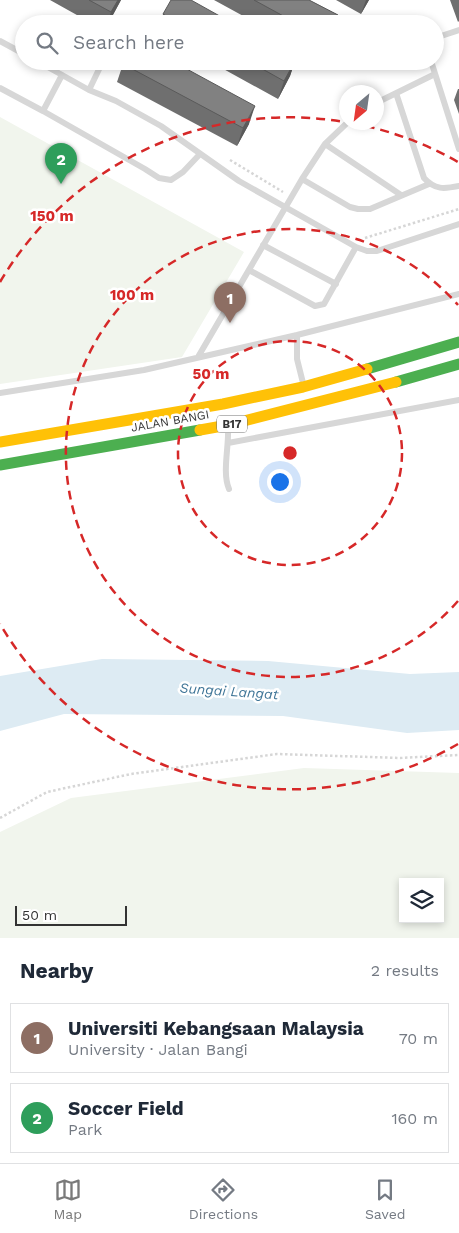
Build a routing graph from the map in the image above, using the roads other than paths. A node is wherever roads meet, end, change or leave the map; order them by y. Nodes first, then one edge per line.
1 (459, 30) edge
2 (444, 35) edge
3 (0, 41) edge
4 (15, 49) edge
5 (53, 70) edge
6 (99, 70) edge
7 (434, 70) edge
8 (435, 74) junction
9 (62, 75) junction
10 (0, 88) edge
11 (89, 90) junction
12 (396, 93) junction
13 (384, 99) edge
14 (43, 111) junction
15 (340, 130) edge
16 (325, 144) junction
17 (459, 149) edge
18 (200, 154) junction
19 (302, 179) junction
20 (429, 184) junction
21 (459, 186) edge
22 (401, 195) junction
23 (285, 207) junction
24 (459, 224) edge
25 (263, 245) junction
26 (356, 247) junction
27 (249, 270) junction
28 (336, 284) junction
29 (459, 294) edge
30 (297, 335) junction
31 (459, 342) edge
32 (198, 357) junction
33 (459, 364) edge
34 (303, 387) junction
35 (0, 393) edge
36 (459, 400) edge
37 (228, 425) junction
38 (0, 442) edge
39 (228, 443) junction
40 (0, 465) edge
41 (229, 489) dead end

1 - 2 lane
3 - 4 lane
5 - 9 lane
6 - 11 lane
7 - 8 lane
8 - 12 lane
8 - 17 lane
9 - 11 lane
9 - 14 lane
10 - 14 lane
11 - 18 lane
12 - 13 lane
12 - 20 lane
14 - 18 lane
15 - 16 lane
16 - 19 lane
16 - 22 lane
18 - 23 lane
19 - 22 lane
19 - 23 lane
20 - 21 lane
20 - 22 lane
23 - 25 lane
23 - 26 lane
24 - 26 lane
25 - 27 lane
25 - 28 lane
26 - 28 lane
27 - 28 lane
27 - 32 lane
29 - 30 lane
30 - 32 lane
30 - 34 lane
31 - 34 main road, JALAN BANGI / B17
32 - 35 lane
33 - 37 main road, JALAN BANGI / B17
34 - 38 main road, JALAN BANGI / B17
36 - 39 lane
37 - 39 lane
37 - 40 main road, JALAN BANGI / B17
39 - 41 lane

